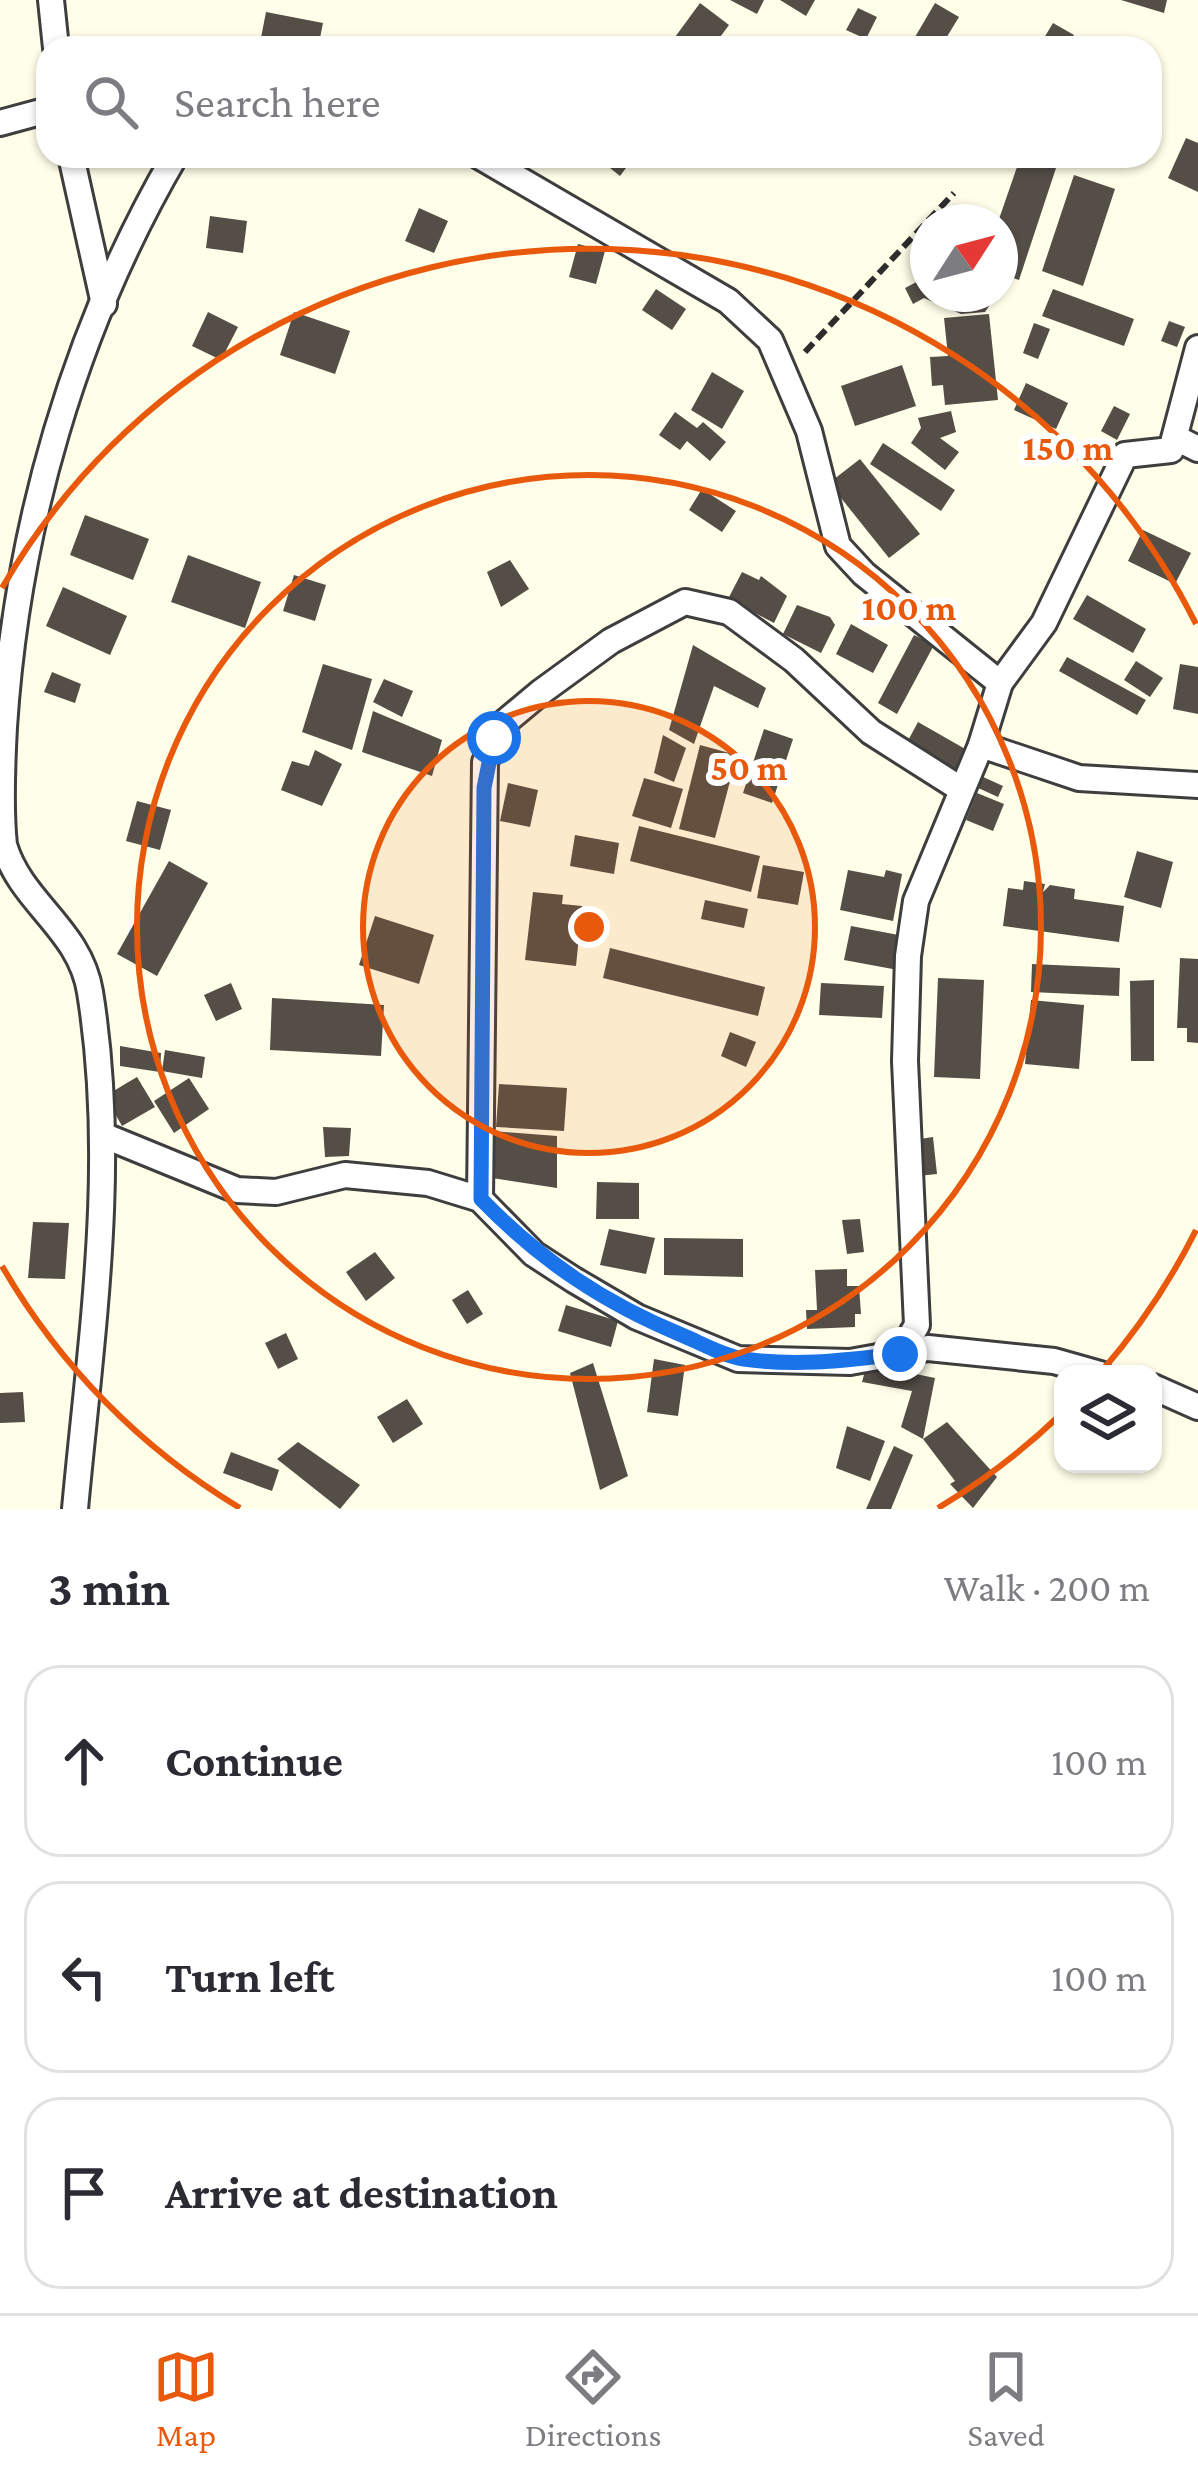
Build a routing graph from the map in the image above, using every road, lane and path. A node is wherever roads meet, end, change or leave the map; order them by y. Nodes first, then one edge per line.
1 (50, 0) edge
2 (54, 36) edge
3 (36, 113) edge
4 (0, 123) edge
5 (74, 168) edge
6 (169, 168) edge
7 (499, 168) edge
8 (954, 193) dead end
9 (104, 304) junction
10 (1198, 348) edge
11 (785, 372) junction
12 (1187, 443) edge
13 (1000, 683) junction
14 (981, 745) junction
15 (1198, 785) edge
16 (959, 788) junction
17 (105, 1136) junction
18 (481, 1199) junction
19 (900, 1354) junction
20 (1060, 1365) edge
21 (1162, 1391) edge
22 (1198, 1407) edge
23 (75, 1509) edge

1 - 2 street
3 - 4 street
5 - 9 street
6 - 9 street
7 - 11 street
8 - 11 path
9 - 17 street
10 - 12 street
11 - 13 street
12 - 13 street
13 - 14 street
14 - 15 street
14 - 16 street
16 - 18 street
16 - 19 street
17 - 18 street
17 - 23 street
18 - 19 street
19 - 20 street
21 - 22 street

